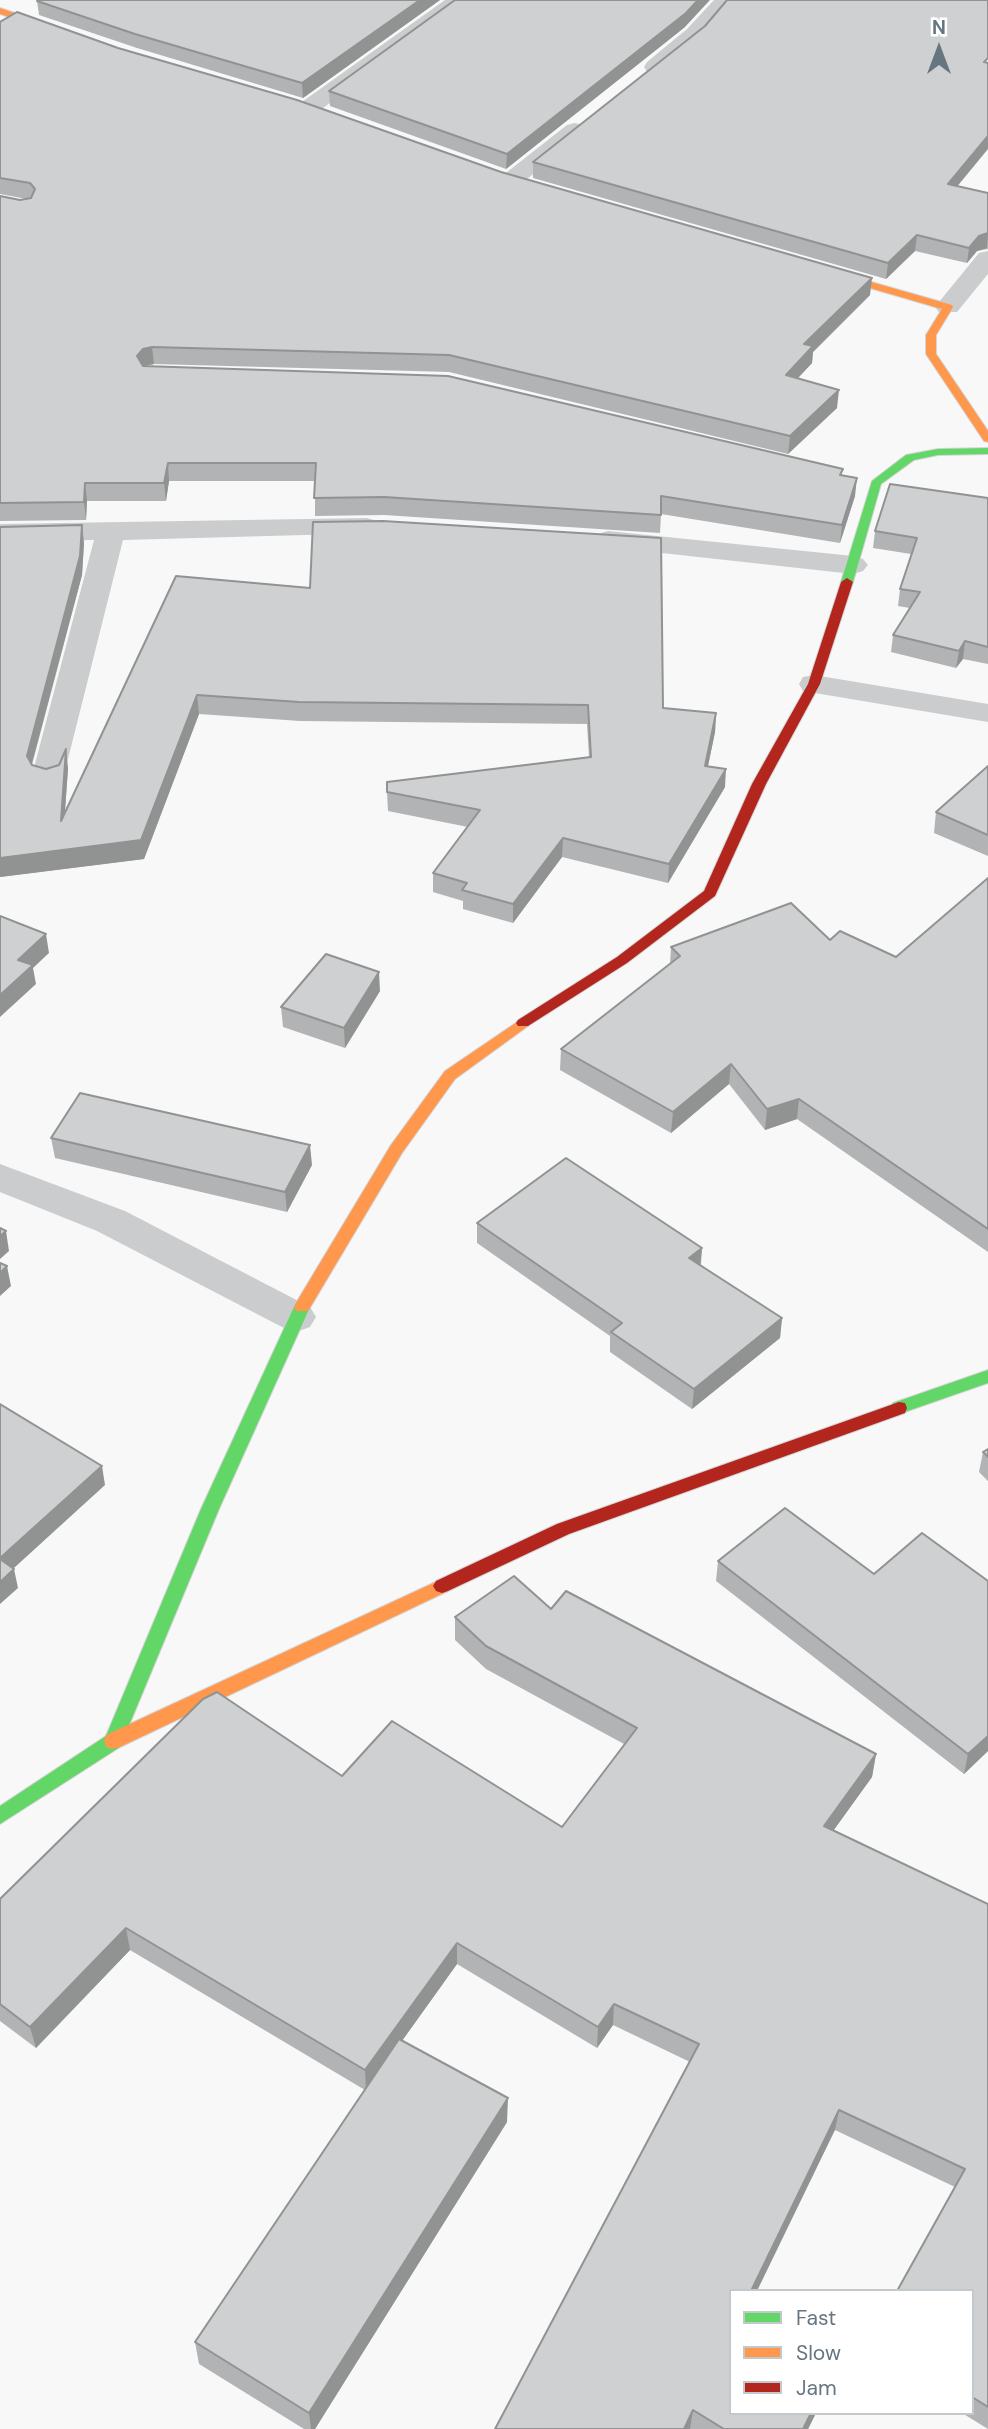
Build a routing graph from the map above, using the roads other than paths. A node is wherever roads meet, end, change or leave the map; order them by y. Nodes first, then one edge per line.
1 (459, 0) edge
2 (726, 0) edge
3 (0, 11) edge
4 (77, 38) edge
5 (641, 78) edge
6 (301, 107) joint
7 (597, 112) edge
8 (332, 118) edge
9 (504, 179) joint
10 (536, 188) edge
11 (988, 258) edge
12 (807, 267) edge
13 (948, 307) junction
14 (988, 439) edge
15 (988, 451) edge
16 (397, 528) edge
17 (111, 532) junction
18 (0, 533) edge
19 (582, 538) edge
20 (853, 565) junction
21 (814, 684) junction
22 (988, 713) edge
23 (48, 775) edge
24 (0, 1177) edge
25 (296, 1317) junction
26 (988, 1376) edge
27 (113, 1741) junction
28 (0, 1816) edge

1 - 6 street
2 - 5 street
3 - 4 street
6 - 8 street
7 - 9 street
9 - 10 street
11 - 13 street
12 - 13 street
13 - 14 street
15 - 20 street
16 - 17 street
17 - 18 street
17 - 23 street
19 - 20 street
20 - 21 street
21 - 22 street
21 - 25 street
24 - 25 street
25 - 27 street
26 - 27 street
27 - 28 street

